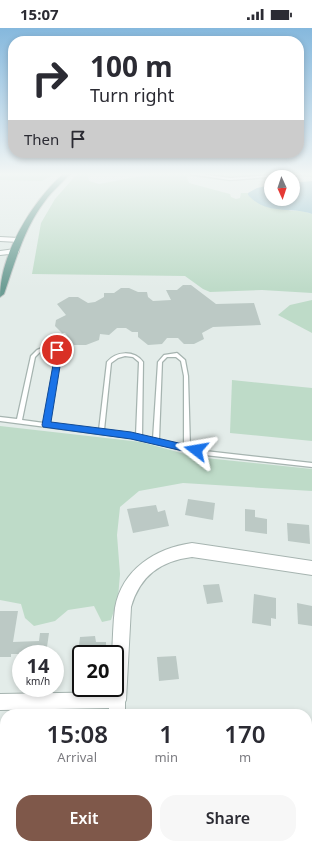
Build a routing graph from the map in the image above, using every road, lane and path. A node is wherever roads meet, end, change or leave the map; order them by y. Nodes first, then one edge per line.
1 (33, 212) edge
2 (0, 239) edge
3 (19, 240) junction
4 (15, 251) junction
5 (0, 253) edge
6 (0, 294) edge
7 (0, 419) edge
8 (19, 420) junction
9 (46, 425) junction
10 (101, 432) junction
11 (139, 438) junction
12 (156, 441) junction
13 (187, 448) junction
14 (312, 465) edge
15 (312, 568) edge
16 (0, 702) edge
17 (117, 707) edge

1 - 3 main road
2 - 3 street
3 - 4 main road
4 - 5 street
4 - 6 main road
7 - 8 lane
8 - 9 lane
8 - 9 lane
9 - 10 lane
10 - 11 lane
10 - 11 lane
11 - 12 lane
12 - 13 lane
12 - 13 lane
13 - 14 lane
15 - 17 street
16 - 17 street

